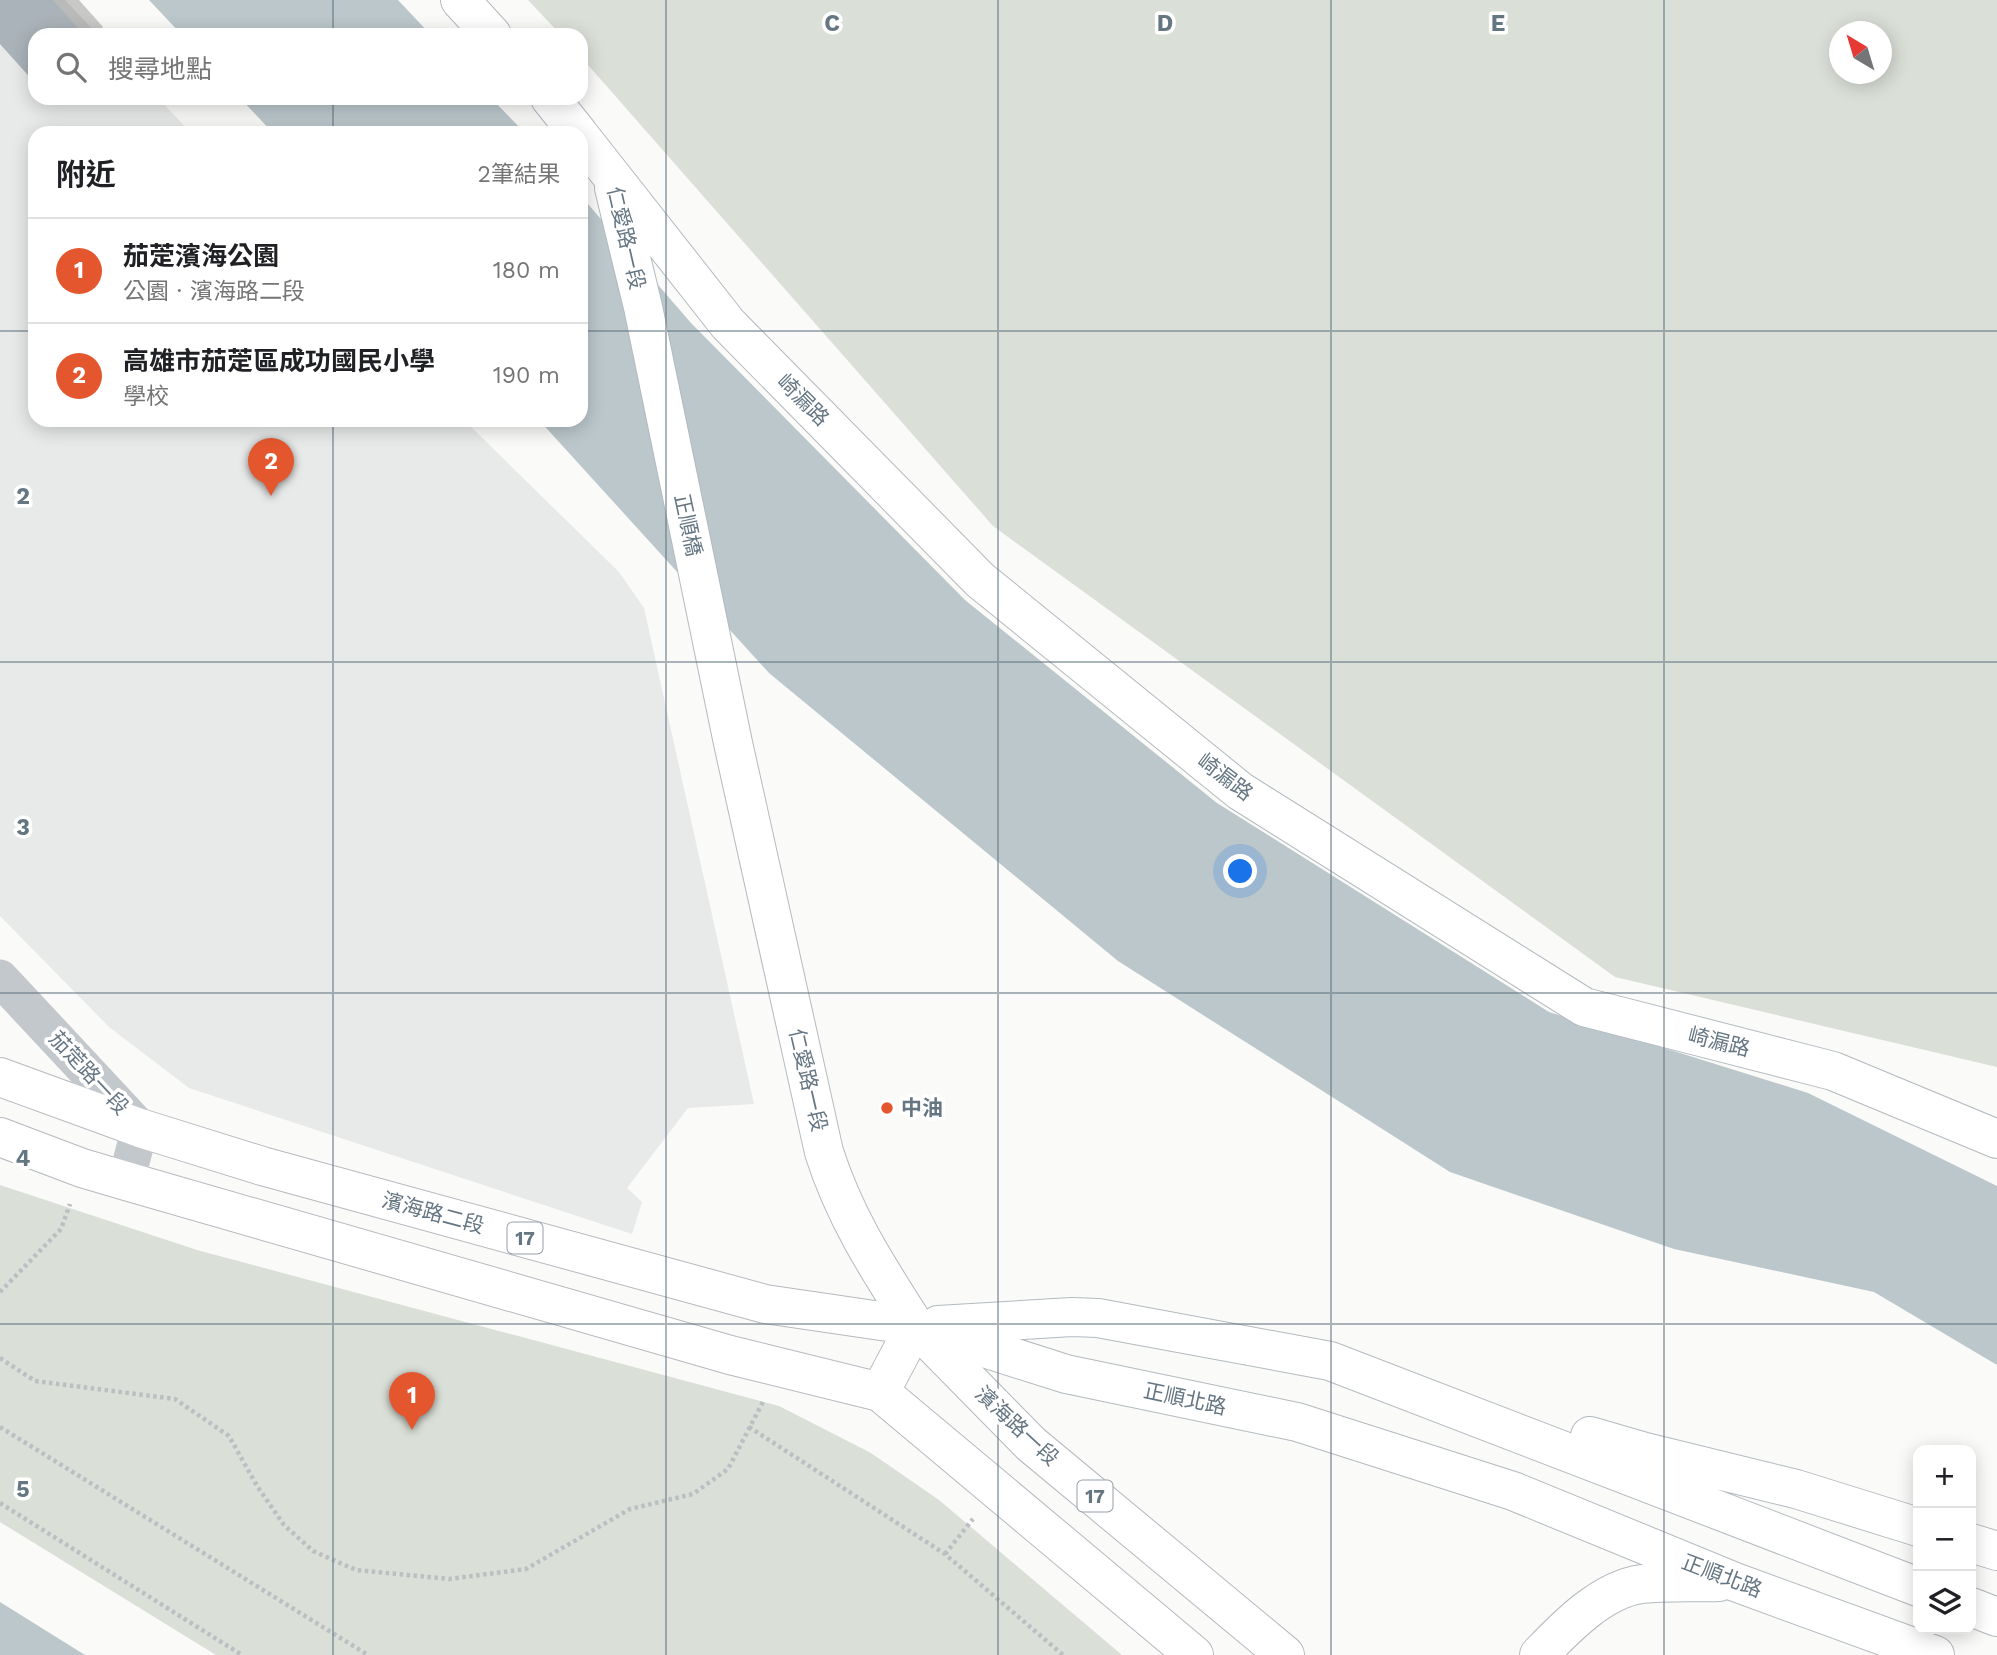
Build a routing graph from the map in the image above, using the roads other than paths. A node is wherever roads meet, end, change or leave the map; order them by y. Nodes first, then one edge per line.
1 (460, 0) edge
2 (486, 28) edge
3 (556, 105) edge
4 (572, 126) edge
5 (588, 146) edge
6 (611, 176) junction
7 (643, 307) joint
8 (733, 743) joint
9 (0, 978) edge
10 (0, 1077) edge
11 (140, 1128) junction
12 (0, 1137) edge
13 (1997, 1139) edge
14 (126, 1181) junction
15 (915, 1326) junction
16 (880, 1392) junction
17 (1419, 1395) junction
18 (1913, 1525) edge
19 (1976, 1545) edge
20 (1997, 1551) edge
21 (1735, 1582) junction
22 (1913, 1585) edge
23 (1976, 1609) edge
24 (1997, 1617) edge
25 (1194, 1655) edge
26 (1285, 1655) edge
27 (1539, 1655) edge
28 (1935, 1655) edge

1 - 2 street
3 - 4 street
5 - 6 street, 仁愛路一段
6 - 7 street, 仁愛路一段
6 - 13 street, 崎漏路
7 - 8 street, 正順橋
8 - 15 street, 仁愛路一段
9 - 11 street, 茄萣路一段
10 - 11 street, 濱海路二段 / 17
11 - 14 street, 茄萣路一段
11 - 15 street, 濱海路二段 / 17
12 - 14 street
14 - 16 street
15 - 16 street
15 - 17 street
15 - 21 street, 正順北路
15 - 26 street, 濱海路一段 / 17
16 - 25 street
17 - 18 street
17 - 22 street
19 - 20 street
21 - 27 street
21 - 28 street, 正順北路
23 - 24 street

